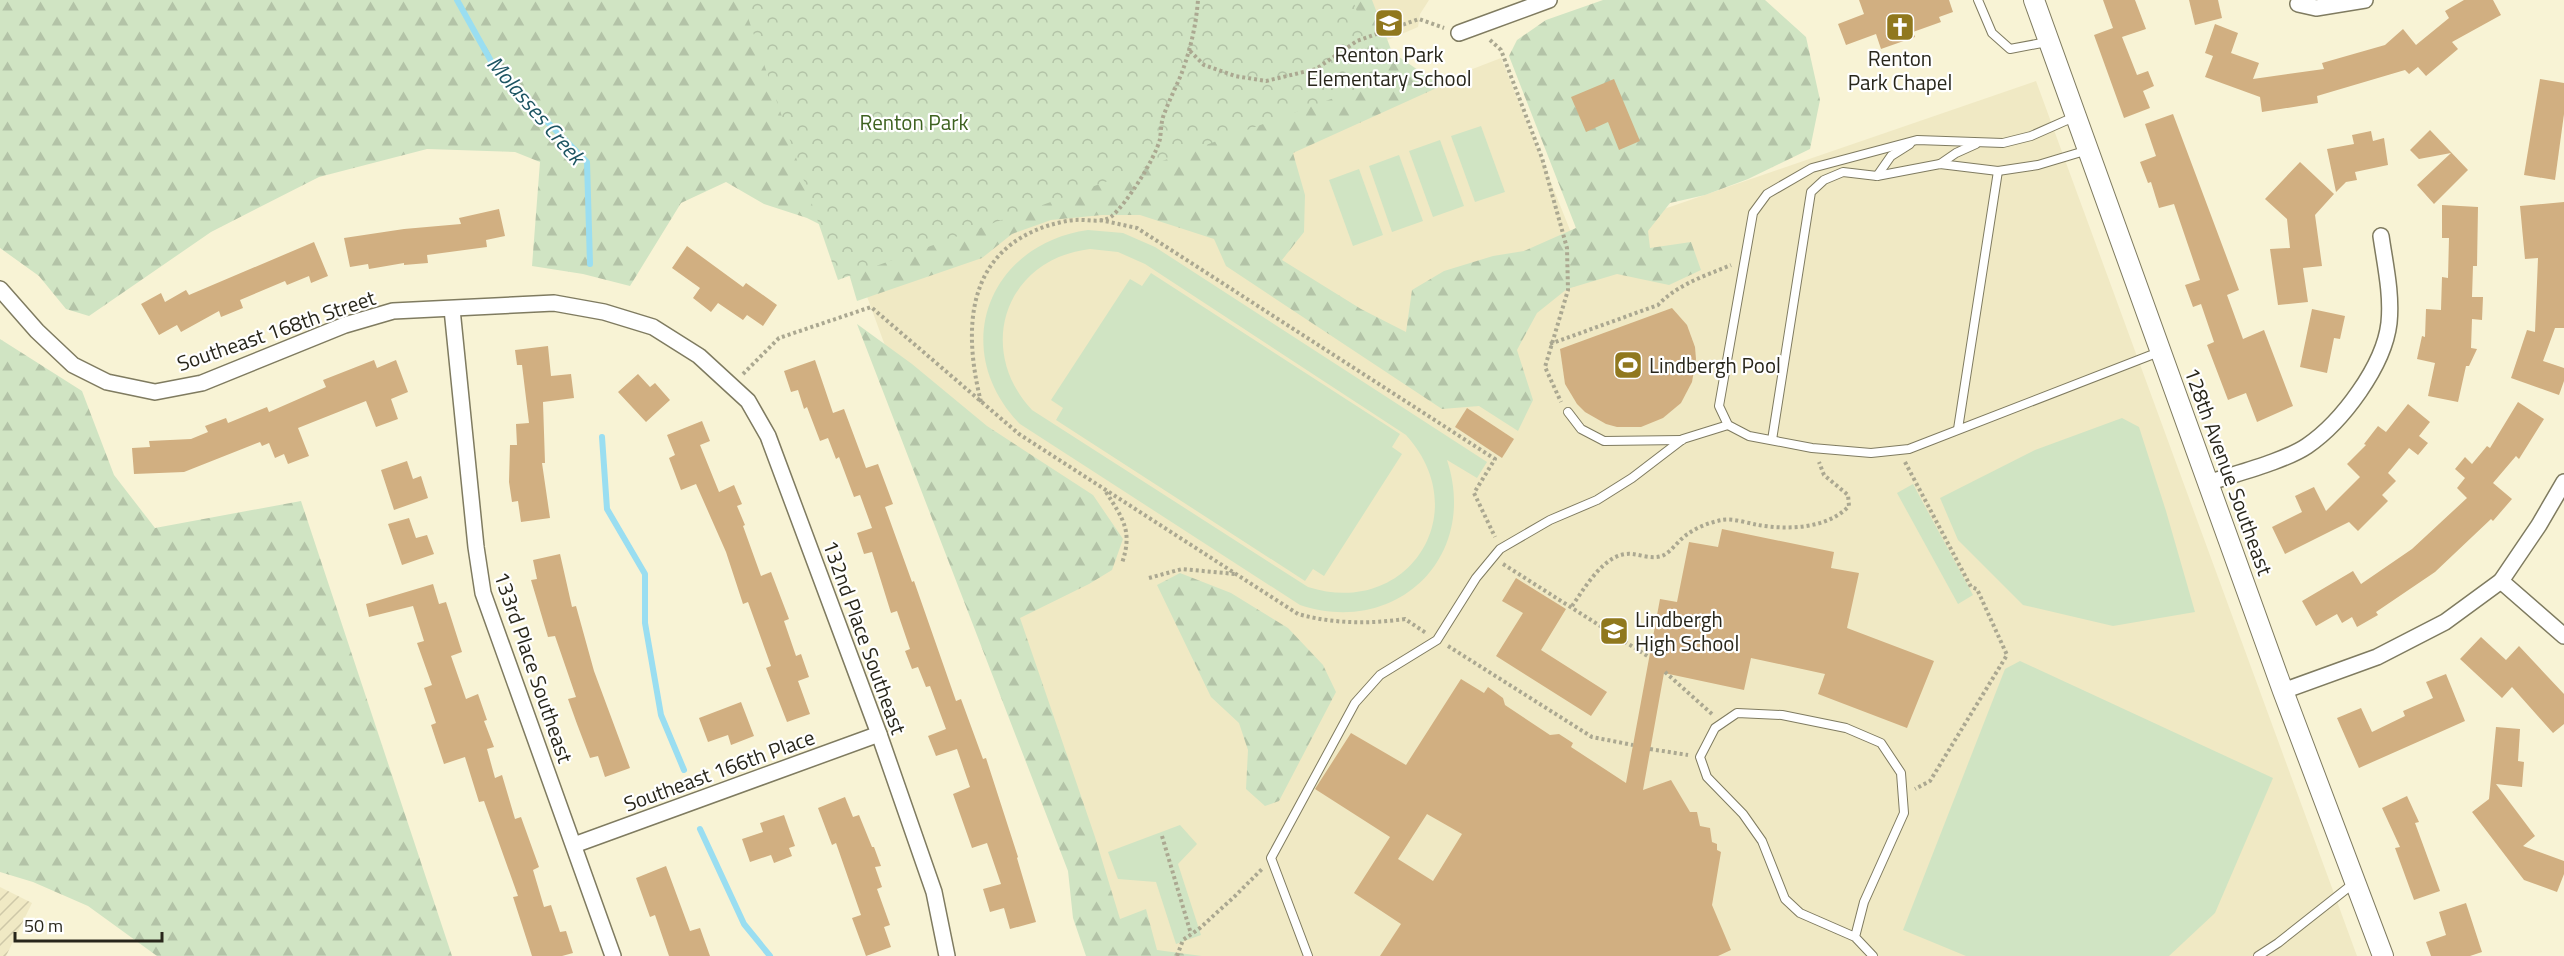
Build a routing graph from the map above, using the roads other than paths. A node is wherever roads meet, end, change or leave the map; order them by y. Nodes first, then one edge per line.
1 (1549, 0) edge
2 (1978, 0) edge
3 (2034, 0) edge
4 (2365, 0) edge
5 (2298, 4) dead end
6 (1522, 5) edge
7 (1460, 33) road end
8 (2048, 41) junction
9 (2076, 116) junction
10 (1917, 140) junction
11 (1981, 142) junction
12 (2088, 150) junction
13 (1940, 164) junction
14 (1998, 171) junction
15 (1877, 176) junction
16 (2381, 236) dead end
17 (0, 289) edge
18 (452, 309) junction
19 (2160, 351) junction
20 (699, 356) joint
21 (1568, 412) road end
22 (1728, 425) junction
23 (1958, 429) junction
24 (1683, 440) junction
25 (1772, 440) junction
26 (2564, 482) edge
27 (2208, 483) junction
28 (2501, 581) junction
29 (2564, 636) edge
30 (2283, 691) junction
31 (879, 734) junction
32 (574, 845) junction
33 (2355, 882) junction
34 (1855, 937) junction
35 (613, 956) edge
36 (947, 956) edge
37 (1308, 956) edge
38 (1873, 956) edge
39 (2258, 956) edge
40 (2383, 956) edge

1 - 6 street
2 - 8 lane
3 - 8 street, 128th Avenue Southeast
4 - 5 street
6 - 7 street
8 - 9 street, 128th Avenue Southeast
9 - 11 lane
9 - 12 street, 128th Avenue Southeast
10 - 11 lane
10 - 15 lane
10 - 22 lane
11 - 13 lane
12 - 14 lane
12 - 19 street, 128th Avenue Southeast
13 - 14 lane
13 - 15 lane
14 - 23 lane
15 - 25 lane
16 - 27 street
17 - 18 street, Southeast 168th Street
18 - 20 street, Southeast 168th Street
18 - 32 street, 133rd Place Southeast
19 - 23 lane
19 - 27 street, 128th Avenue Southeast
20 - 31 street, 132nd Place Southeast
21 - 24 lane
22 - 24 lane
22 - 25 lane
23 - 25 lane
24 - 37 lane
26 - 28 street
27 - 30 street, 128th Avenue Southeast
28 - 29 street
28 - 30 street
30 - 33 street, 128th Avenue Southeast
31 - 32 street, Southeast 166th Place
31 - 36 street, 132nd Place Southeast
32 - 35 street, 133rd Place Southeast
33 - 39 lane
33 - 40 street, 128th Avenue Southeast
34 - 34 lane
34 - 38 lane

